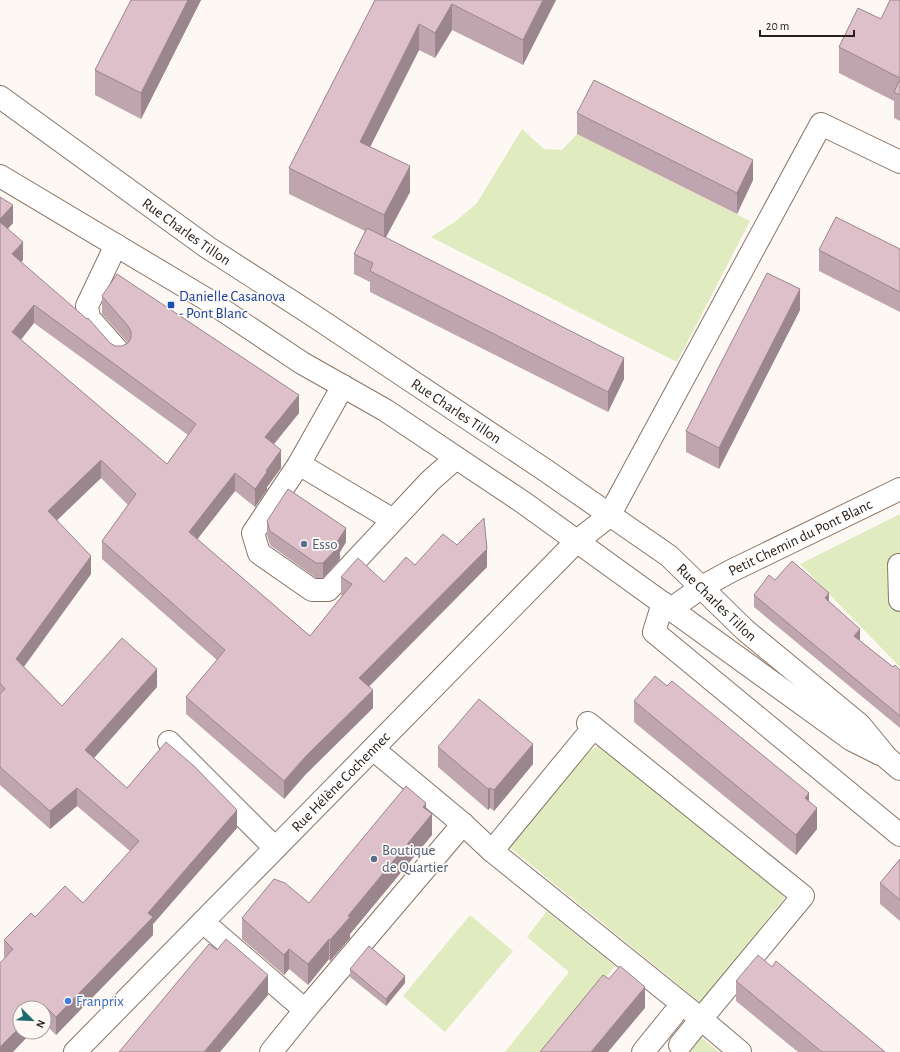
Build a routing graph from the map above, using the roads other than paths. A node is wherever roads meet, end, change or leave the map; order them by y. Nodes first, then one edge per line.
1 (0, 97) edge
2 (900, 162) edge
3 (0, 176) edge
4 (116, 245) junction
5 (119, 352) edge
6 (343, 386) junction
7 (456, 458) junction
8 (299, 464) junction
9 (900, 489) edge
10 (609, 516) junction
11 (393, 520) junction
12 (576, 542) junction
13 (899, 564) dead end
14 (702, 587) junction
15 (900, 600) edge
16 (667, 606) junction
17 (169, 742) edge
18 (373, 749) junction
19 (893, 763) edge
20 (463, 824) junction
21 (900, 835) edge
22 (276, 848) junction
23 (492, 851) junction
24 (203, 922) junction
25 (305, 1010) junction
26 (672, 1015) dead end
27 (701, 1019) junction
28 (680, 1045) dead end
29 (75, 1052) edge
30 (271, 1052) edge
31 (643, 1052) edge
32 (740, 1052) edge

1 - 10 street, Rue Charles Tillon
2 - 10 street
3 - 4 street, Rue Charles Tillon
4 - 5 street
4 - 6 street, Rue Charles Tillon
6 - 7 street, Rue Charles Tillon
6 - 8 street
7 - 11 street
7 - 12 street, Rue Charles Tillon
8 - 11 street
8 - 11 street
9 - 14 street, Petit Chemin du Pont Blanc
10 - 12 street, Rue Hélène Cochennec
10 - 14 street, Rue Charles Tillon
12 - 16 street, Rue Charles Tillon
12 - 18 street, Rue Hélène Cochennec
13 - 15 street
14 - 16 street, Petit Chemin du Pont Blanc
14 - 19 street, Rue Charles Tillon
16 - 19 street, Rue Charles Tillon
16 - 21 street
17 - 22 street
18 - 20 street
18 - 22 street, Rue Hélène Cochennec
20 - 23 street
20 - 25 street
22 - 24 street, Rue Hélène Cochennec
23 - 27 street
23 - 27 street
24 - 25 street
24 - 29 street, Rue Hélène Cochennec
25 - 30 street
26 - 31 street
27 - 28 street
27 - 32 street

